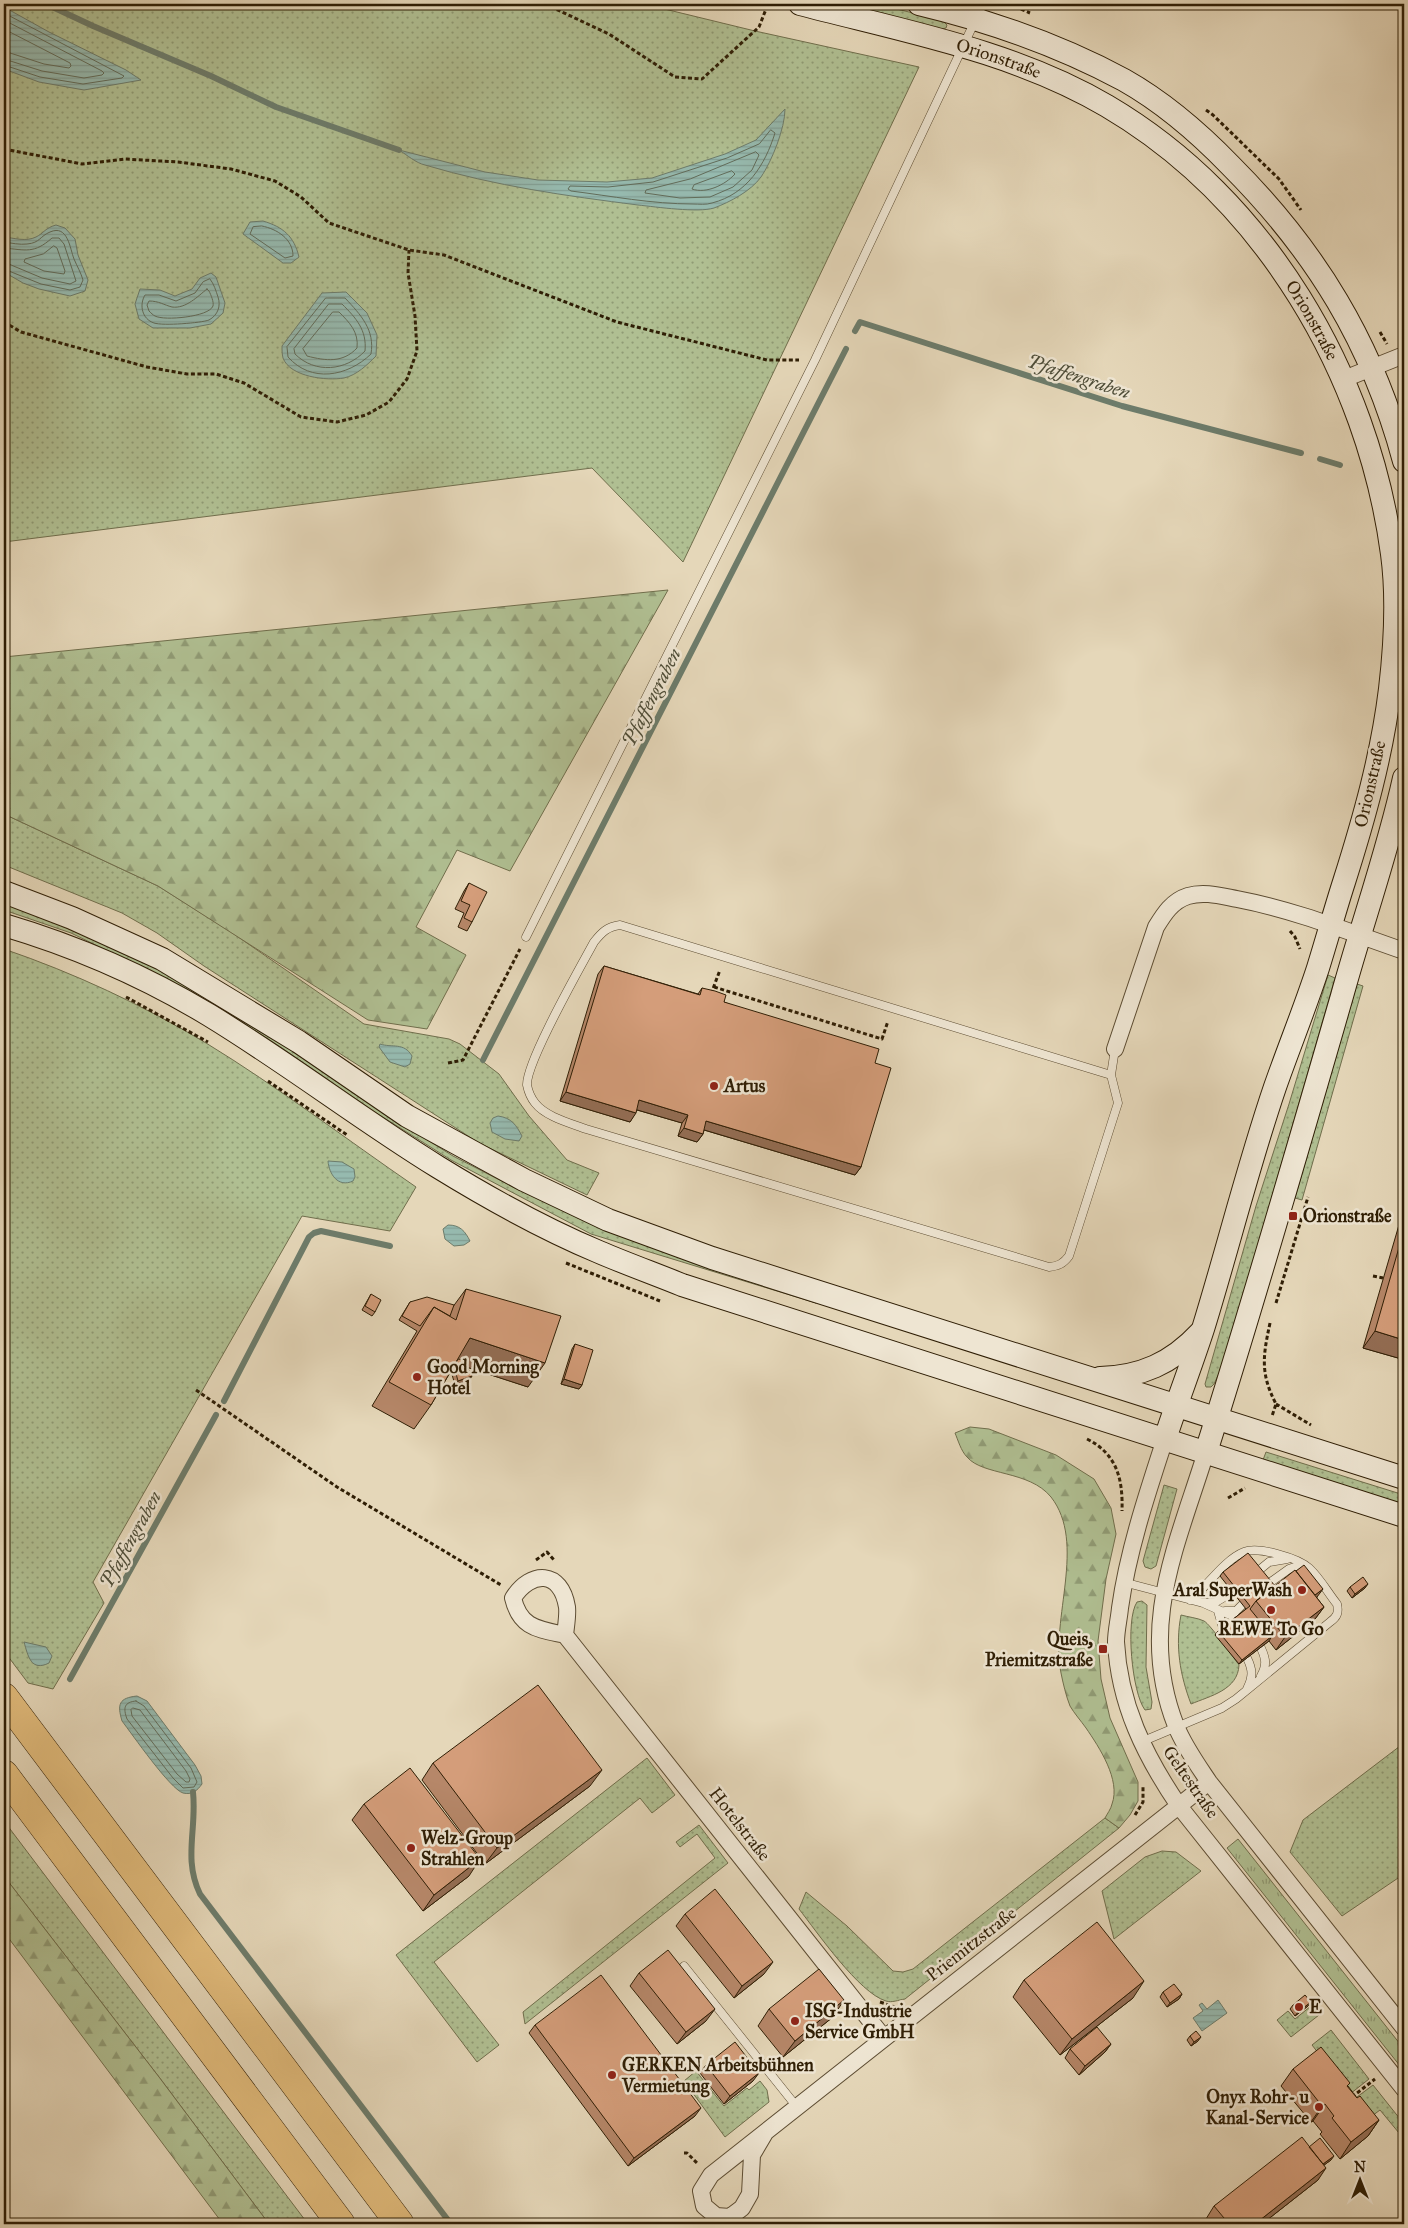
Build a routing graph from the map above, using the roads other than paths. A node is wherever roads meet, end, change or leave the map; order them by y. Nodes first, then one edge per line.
1 (800, 4) edge
2 (919, 4) edge
3 (980, 11) edge
4 (962, 46) junction
5 (1404, 355) edge
6 (1372, 367) junction
7 (1344, 379) junction
8 (1404, 461) edge
9 (1404, 778) edge
10 (4, 892) edge
11 (1330, 924) junction
12 (4, 925) edge
13 (1359, 934) junction
14 (526, 937) road end
15 (1404, 951) edge
16 (1115, 1049) joint
17 (1111, 1075) junction
18 (1202, 1331) junction
19 (1087, 1378) junction
20 (1176, 1405) junction
21 (1217, 1418) junction
22 (1165, 1439) junction
23 (1206, 1452) junction
24 (1404, 1478) edge
25 (1404, 1516) edge
26 (1290, 1559) junction
27 (1304, 1564) junction
28 (1258, 1571) edge
29 (1124, 1582) junction
30 (1268, 1584) edge
31 (1232, 1592) edge
32 (1164, 1593) junction
33 (1190, 1600) junction
34 (1203, 1603) junction
35 (1242, 1606) dead end
36 (1218, 1611) junction
37 (1237, 1618) edge
38 (1223, 1628) edge
39 (565, 1635) junction
40 (1261, 1648) edge
41 (1247, 1658) edge
42 (1259, 1681) junction
43 (1247, 1691) junction
44 (4, 1697) edge
45 (1176, 1726) junction
46 (1140, 1742) junction
47 (4, 1774) edge
48 (1209, 1782) junction
49 (1179, 1806) junction
50 (684, 1966) dead end
51 (1404, 2028) edge
52 (884, 2038) junction
53 (1404, 2089) edge
54 (797, 2107) junction
55 (764, 2133) junction
56 (341, 2224) edge
57 (400, 2224) edge

1 - 4 street, Orionstraße
2 - 3 street, Orionstraße
3 - 4 lane
3 - 6 street, Orionstraße
4 - 7 street, Orionstraße
4 - 14 lane
5 - 6 street
6 - 7 street
6 - 8 street, Orionstraße
7 - 11 street, Orionstraße
9 - 13 street, Orionstraße
10 - 19 street
11 - 13 street
11 - 16 street
11 - 18 street, Orionstraße
12 - 22 street
13 - 15 street
13 - 21 street, Orionstraße
16 - 17 lane
17 - 17 lane
18 - 19 street
18 - 20 street, Orionstraße
19 - 20 street
20 - 21 street
20 - 22 street, Orionstraße
21 - 23 street, Orionstraße
21 - 24 street
22 - 23 street
22 - 29 street, Geltestraße
23 - 25 street
23 - 32 street, Geltestraße
26 - 27 lane
26 - 28 lane
26 - 33 lane
27 - 30 lane
27 - 42 lane
29 - 32 lane
29 - 46 street, Geltestraße
31 - 34 lane
32 - 33 lane
32 - 45 street, Geltestraße
33 - 34 lane
34 - 36 lane
35 - 36 lane
36 - 37 lane
36 - 38 lane
39 - 39 street
39 - 52 street, Hotelstraße
40 - 42 lane
41 - 43 lane
42 - 43 lane
43 - 45 lane
44 - 57 highway
45 - 46 lane
45 - 48 street, Geltestraße
46 - 49 street, Geltestraße
47 - 56 highway
48 - 49 street, Priemitzstraße
48 - 51 street, Geltestraße
49 - 52 street, Priemitzstraße
49 - 53 street, Geltestraße
50 - 54 lane
52 - 54 street, Priemitzstraße
54 - 55 street, Priemitzstraße
55 - 55 street, Priemitzstraße

